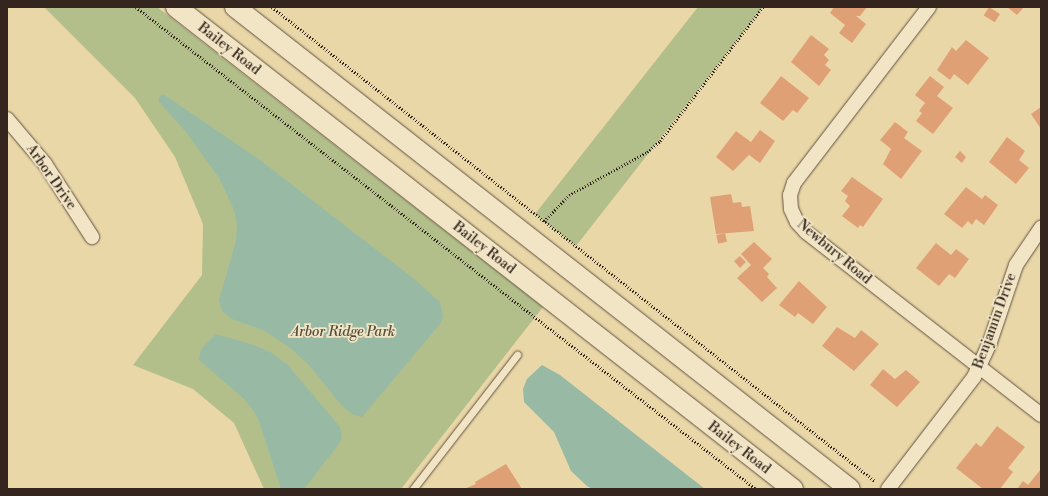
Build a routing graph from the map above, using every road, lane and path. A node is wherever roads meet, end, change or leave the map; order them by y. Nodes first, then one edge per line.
1 (136, 7) edge
2 (176, 7) edge
3 (234, 7) edge
4 (272, 7) edge
5 (763, 7) edge
6 (929, 7) edge
7 (7, 119) edge
8 (544, 221) junction
9 (1041, 228) edge
10 (92, 237) dead end
11 (517, 355) dead end
12 (979, 367) junction
13 (1041, 415) edge
14 (884, 487) edge
15 (413, 489) edge
16 (756, 489) edge
17 (793, 489) edge
18 (850, 489) edge

1 - 16 path
2 - 17 main road, Bailey Road
3 - 18 main road
4 - 8 path
5 - 8 path
6 - 12 street, Newbury Road
7 - 10 street, Arbor Drive
8 - 14 path
9 - 12 street, Benjamin Drive
11 - 15 lane
12 - 13 street, Newbury Road
12 - 14 street, Benjamin Drive

